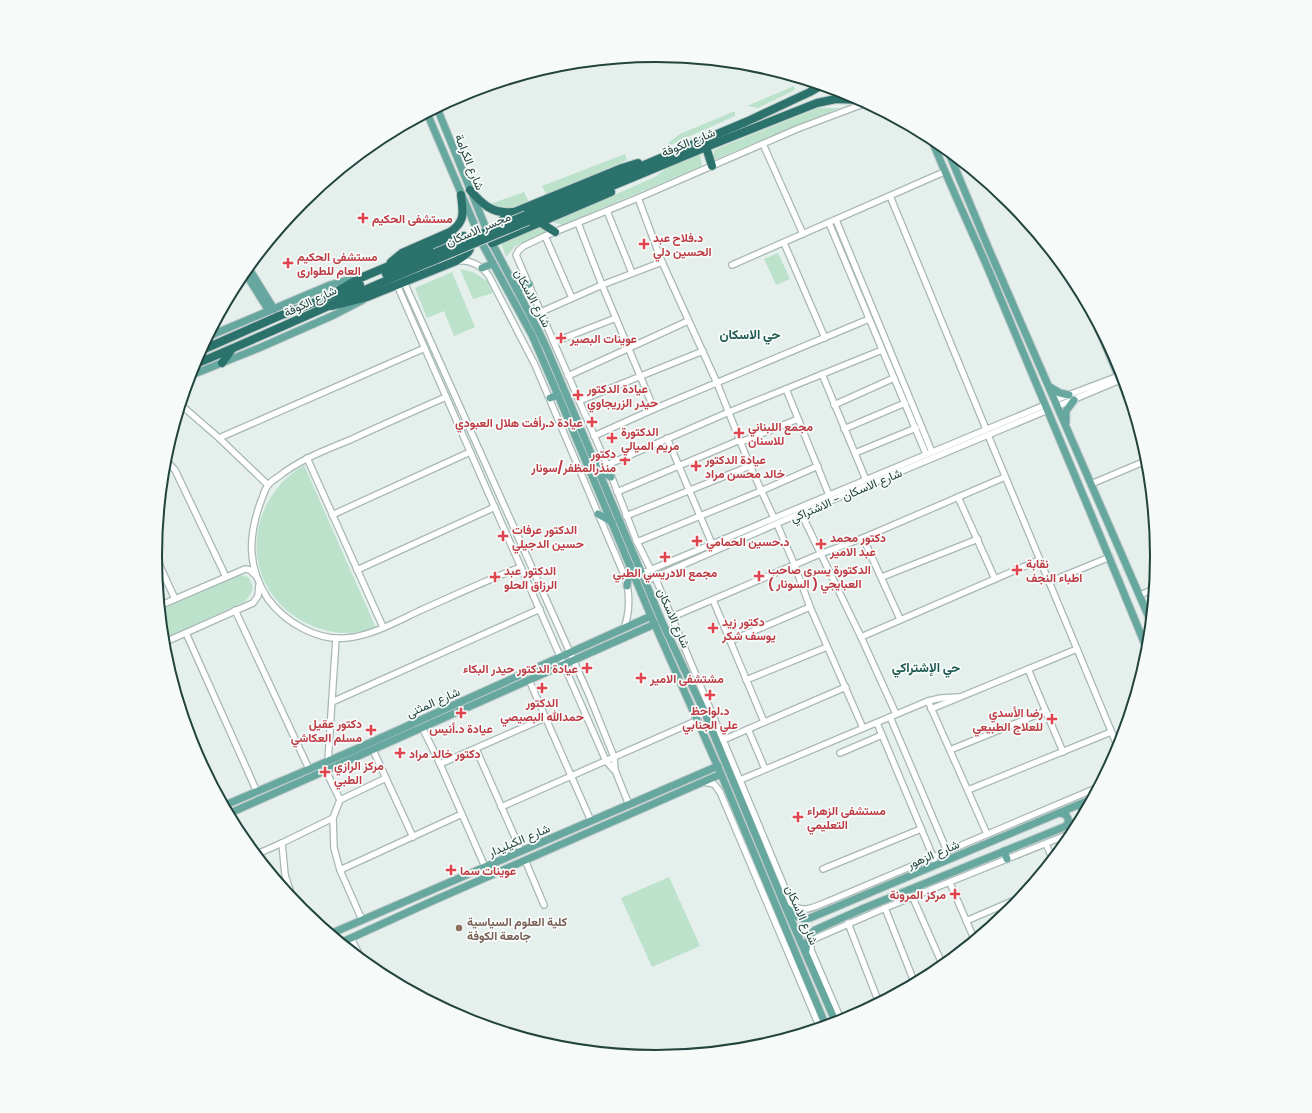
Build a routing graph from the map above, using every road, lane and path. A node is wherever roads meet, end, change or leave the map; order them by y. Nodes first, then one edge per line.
1 (816, 88) edge
2 (843, 99) edge
3 (858, 106) edge
4 (439, 112) edge
5 (429, 117) edge
6 (441, 119) junction
7 (432, 124) junction
8 (763, 144) junction
9 (706, 147) junction
10 (935, 148) edge
11 (664, 160) junction
12 (952, 160) edge
13 (712, 166) junction
14 (944, 172) junction
15 (470, 190) junction
16 (461, 195) junction
17 (890, 196) junction
18 (638, 198) junction
19 (517, 211) junction
20 (607, 211) junction
21 (527, 218) joint
22 (836, 220) junction
23 (541, 223) junction
24 (578, 223) junction
25 (829, 223) junction
26 (484, 224) junction
27 (475, 228) junction
28 (555, 232) junction
29 (803, 234) junction
30 (507, 236) junction
31 (545, 236) junction
32 (492, 243) junction
33 (784, 243) junction
34 (484, 247) junction
35 (988, 247) junction
36 (981, 251) junction
37 (436, 256) junction
38 (456, 261) junction
39 (662, 262) junction
40 (492, 264) junction
41 (732, 265) dead end
42 (389, 266) junction
43 (482, 268) junction
44 (252, 273) edge
45 (632, 273) junction
46 (248, 277) edge
47 (358, 279) junction
48 (401, 283) junction
49 (529, 284) junction
50 (602, 286) junction
51 (517, 290) junction
52 (367, 297) junction
53 (326, 298) junction
54 (572, 298) junction
55 (330, 306) junction
56 (271, 310) junction
57 (541, 312) junction
58 (616, 318) junction
59 (869, 319) junction
60 (688, 321) junction
61 (539, 332) junction
62 (214, 334) edge
63 (532, 335) junction
64 (825, 338) junction
65 (554, 342) junction
66 (208, 346) edge
67 (425, 348) junction
68 (629, 348) junction
69 (232, 349) junction
70 (547, 349) junction
71 (882, 350) junction
72 (703, 352) junction
73 (540, 353) junction
74 (202, 361) edge
75 (222, 363) junction
76 (197, 373) edge
77 (822, 374) junction
78 (568, 376) junction
79 (641, 377) junction
80 (894, 378) junction
81 (717, 383) junction
82 (1119, 383) edge
83 (1048, 385) junction
84 (786, 389) junction
85 (558, 394) junction
86 (446, 397) junction
87 (1071, 397) junction
88 (550, 398) junction
89 (579, 401) junction
90 (905, 403) junction
91 (1056, 403) junction
92 (834, 405) junction
93 (1046, 407) junction
94 (185, 409) edge
95 (654, 409) junction
96 (729, 412) junction
97 (798, 419) junction
98 (1066, 425) junction
99 (916, 428) junction
100 (844, 429) junction
101 (986, 429) junction
102 (470, 430) junction
103 (462, 433) junction
104 (594, 436) junction
105 (988, 436) junction
106 (219, 438) junction
107 (667, 438) junction
108 (740, 441) junction
109 (955, 442) junction
110 (958, 448) junction
111 (1077, 450) junction
112 (470, 452) junction
113 (854, 453) junction
114 (929, 453) junction
115 (1067, 454) junction
116 (307, 458) junction
117 (1141, 463) edge
118 (170, 465) edge
119 (607, 465) junction
120 (679, 466) junction
121 (750, 466) junction
122 (818, 466) junction
123 (599, 469) junction
124 (611, 477) junction
125 (1005, 477) junction
126 (866, 480) junction
127 (1091, 484) junction
128 (268, 485) junction
129 (689, 490) junction
130 (761, 491) junction
131 (617, 492) junction
132 (830, 495) junction
133 (958, 497) junction
134 (810, 503) junction
135 (496, 507) junction
136 (812, 509) junction
137 (801, 513) junction
138 (598, 514) junction
139 (332, 515) junction
140 (626, 516) junction
141 (700, 516) junction
142 (774, 518) junction
143 (612, 522) junction
144 (777, 524) junction
145 (863, 538) junction
146 (978, 539) junction
147 (637, 542) junction
148 (712, 544) junction
149 (820, 554) junction
150 (1110, 556) junction
151 (1039, 560) junction
152 (630, 566) junction
153 (795, 566) junction
154 (522, 567) junction
155 (357, 570) junction
156 (651, 570) junction
157 (162, 571) edge
158 (643, 573) junction
159 (226, 577) junction
160 (655, 577) junction
161 (882, 577) junction
162 (258, 579) junction
163 (995, 579) junction
164 (646, 581) junction
165 (1049, 582) junction
166 (628, 586) junction
167 (1149, 592) edge
168 (1140, 596) junction
169 (176, 599) junction
170 (713, 600) junction
171 (164, 604) edge
172 (810, 607) junction
173 (540, 609) junction
174 (235, 610) junction
175 (1147, 612) edge
176 (651, 616) junction
177 (672, 617) junction
178 (900, 619) junction
179 (655, 624) junction
180 (384, 628) junction
181 (624, 628) junction
182 (186, 633) junction
183 (861, 637) junction
184 (336, 638) junction
185 (169, 640) edge
186 (1143, 640) edge
187 (730, 642) junction
188 (827, 647) junction
189 (1077, 649) junction
190 (570, 652) junction
191 (561, 656) junction
192 (574, 660) junction
193 (564, 664) junction
194 (1028, 669) junction
195 (528, 680) junction
196 (746, 680) junction
197 (846, 687) junction
198 (959, 697) junction
199 (592, 701) junction
200 (928, 701) junction
201 (332, 702) junction
202 (582, 705) junction
203 (931, 709) junction
204 (707, 710) junction
205 (1046, 711) junction
206 (896, 714) junction
207 (890, 717) junction
208 (545, 718) junction
209 (698, 720) junction
210 (764, 722) junction
211 (877, 723) junction
212 (422, 727) junction
213 (863, 728) junction
214 (748, 729) junction
215 (1111, 732) junction
216 (882, 735) junction
217 (723, 740) junction
218 (1115, 741) edge
219 (476, 748) junction
220 (373, 750) junction
221 (950, 750) junction
222 (1063, 752) junction
223 (356, 753) junction
224 (840, 753) dead end
225 (614, 757) junction
226 (346, 758) junction
227 (727, 759) junction
228 (328, 761) junction
229 (606, 761) junction
230 (440, 764) junction
231 (718, 766) junction
232 (309, 769) junction
233 (765, 769) junction
234 (615, 770) junction
235 (326, 771) junction
236 (700, 774) junction
237 (721, 774) junction
238 (571, 777) junction
239 (386, 778) junction
240 (740, 780) junction
241 (704, 782) junction
242 (968, 790) junction
243 (1092, 790) edge
244 (257, 792) junction
245 (340, 800) junction
246 (1084, 803) joint
247 (228, 804) edge
248 (629, 805) junction
249 (501, 807) junction
250 (1081, 808) edge
251 (233, 812) edge
252 (1060, 813) junction
253 (462, 814) junction
254 (333, 818) junction
255 (592, 821) junction
256 (1072, 824) edge
257 (1066, 826) junction
258 (921, 829) junction
259 (987, 834) junction
260 (413, 837) junction
261 (1063, 837) edge
262 (749, 841) junction
263 (282, 843) junction
264 (742, 844) junction
265 (1046, 844) junction
266 (521, 851) junction
267 (947, 851) junction
268 (1004, 851) junction
269 (260, 852) edge
270 (1051, 854) edge
271 (933, 857) junction
272 (1008, 859) junction
273 (525, 860) junction
274 (936, 864) junction
275 (485, 867) junction
276 (823, 869) dead end
277 (340, 870) junction
278 (775, 872) junction
279 (927, 883) junction
280 (950, 883) junction
281 (287, 887) edge
282 (768, 888) junction
283 (930, 890) junction
284 (761, 891) junction
285 (871, 892) junction
286 (423, 894) junction
287 (913, 898) junction
288 (1009, 902) edge
289 (428, 903) junction
290 (544, 905) dead end
291 (396, 906) junction
292 (785, 906) junction
293 (885, 908) junction
294 (862, 909) junction
295 (362, 920) junction
296 (966, 921) junction
297 (848, 923) junction
298 (368, 931) junction
299 (335, 932) edge
300 (973, 936) edge
301 (352, 938) junction
302 (345, 941) edge
303 (358, 951) edge
304 (806, 952) junction
305 (941, 961) edge
306 (819, 976) junction
307 (913, 979) edge
308 (878, 998) edge
309 (813, 1004) junction
310 (837, 1016) edge
311 (823, 1022) edge
312 (819, 1024) edge

1 - 11 highway, شارع الكوفة
2 - 9 highway, شارع الكوفة
3 - 8 street
4 - 6 main road, شارع الكرامة
5 - 7 main road, شارع الكرامة
6 - 7 main road
6 - 15 main road, شارع الكرامة
7 - 16 main road, شارع الكرامة
8 - 13 street
8 - 29 street
9 - 11 highway, شارع الكوفة
9 - 13 highway
10 - 14 main road
11 - 19 highway
11 - 21 highway, شارع الكوفة
11 - 23 highway
12 - 35 main road
13 - 18 street
14 - 17 street
14 - 36 main road
15 - 19 highway
15 - 26 main road, شارع الكرامة
16 - 27 main road, شارع الكرامة
16 - 42 highway
17 - 22 street
17 - 101 street
18 - 20 street
18 - 39 street
19 - 30 highway
20 - 24 street
20 - 45 street
21 - 37 highway, مجسر الاسكان, bridge
22 - 25 street
22 - 114 street
23 - 28 highway
23 - 30 highway
24 - 28 street
24 - 50 street
25 - 29 street
25 - 59 street
26 - 27 main road
26 - 32 main road, شارع الاسكان
27 - 34 main road, شارع الاسكان
28 - 31 street
29 - 33 street
30 - 32 highway
31 - 49 street
31 - 54 street
32 - 34 main road
32 - 51 main road, شارع الاسكان
33 - 41 street
33 - 64 street
34 - 40 main road, شارع الاسكان
35 - 36 main road
35 - 83 main road
36 - 93 main road
37 - 53 highway, شارع الكوفة
37 - 55 highway, شارع الكوفة
38 - 42 highway
38 - 43 street
38 - 48 highway
39 - 45 street
39 - 60 street
40 - 43 main road
40 - 63 main road, شارع الاسكان
42 - 47 highway
43 - 88 street
44 - 56 main road
45 - 50 street
46 - 56 main road
47 - 53 highway
47 - 56 main road
48 - 52 highway
48 - 67 street
48 - 102 street
49 - 51 main road
49 - 57 street
50 - 54 street
50 - 58 street
51 - 61 main road, شارع الاسكان
52 - 55 highway
52 - 75 main road
53 - 66 highway, شارع الكوفة
54 - 57 street
55 - 69 highway, شارع الكوفة
56 - 62 main road
57 - 65 street
58 - 65 street
58 - 68 street
59 - 64 street
59 - 71 street
60 - 68 street
60 - 72 street
61 - 63 main road
61 - 70 main road, شارع الاسكان
63 - 73 main road, شارع الاسكان
64 - 81 street
65 - 78 street
67 - 86 street
67 - 106 street
68 - 78 street
68 - 79 street
69 - 74 highway, شارع الكوفة
69 - 75 highway
70 - 73 main road
70 - 123 main road, شارع الاسكان
71 - 77 street
71 - 80 street
72 - 79 street
72 - 81 street
73 - 85 main road, شارع الاسكان
75 - 76 main road
77 - 84 street
77 - 92 street
78 - 89 street
79 - 89 street
79 - 95 street
80 - 90 street
80 - 92 street
81 - 95 street
81 - 96 street
82 - 87 street
83 - 87 main road
83 - 91 main road
84 - 96 street
84 - 97 street
85 - 88 main road
85 - 143 main road, شارع الاسكان
86 - 103 street
86 - 116 street
87 - 91 street
87 - 98 main road
88 - 138 street
89 - 104 street
90 - 99 street
90 - 100 street
91 - 98 main road
92 - 100 street
93 - 101 street, شارع الاسكان - الاشتراكي
93 - 105 street, شارع الاسكان - الاشتراكي
93 - 115 main road
94 - 106 street
95 - 104 street
96 - 107 street
96 - 108 street
97 - 108 street
97 - 122 street
98 - 111 main road
99 - 113 street
99 - 114 street
100 - 113 street
101 - 109 street, شارع الاسكان - الاشتراكي
102 - 103 street
102 - 190 street
103 - 112 street
104 - 119 street
105 - 110 street, شارع الاسكان - الاشتراكي
105 - 125 street
106 - 128 street
107 - 119 street
107 - 120 street
108 - 120 street
108 - 121 street
109 - 110 street
109 - 114 street, شارع الاسكان - الاشتراكي
110 - 136 street, شارع الاسكان - الاشتراكي
111 - 115 main road
111 - 127 main road
112 - 135 street
112 - 139 street
113 - 126 street
114 - 126 street, شارع الاسكان - الاشتراكي
115 - 150 main road
116 - 128 street
116 - 139 street
117 - 127 street
118 - 159 street
119 - 124 street
120 - 129 street
120 - 131 street
121 - 129 street
121 - 130 street
122 - 130 street
122 - 132 street
123 - 124 main road
123 - 158 main road, شارع الاسكان
124 - 131 street
125 - 133 street
125 - 151 street
126 - 132 street, شارع الاسكان - الاشتراكي
127 - 168 main road
128 - 162 street
129 - 140 street
129 - 141 street
130 - 141 street
130 - 142 street
131 - 140 street
132 - 134 street, شارع الاسكان - الاشتراكي
133 - 145 street
133 - 146 street
134 - 136 street
134 - 142 street, شارع الاسكان - الاشتراكي
135 - 154 street
135 - 155 street
136 - 137 street, شارع الاسكان - الاشتراكي
137 - 144 street, شارع الاسكان - الاشتراكي
137 - 149 street
138 - 143 main road
138 - 166 street
139 - 155 street
140 - 147 street
141 - 147 street
141 - 148 street
142 - 148 street, شارع الاسكان - الاشتراكي
143 - 152 main road, شارع الاسكان
144 - 153 street
144 - 160 street, شارع الاسكان - الاشتراكي
145 - 149 street
145 - 161 street
146 - 161 street
146 - 163 street
147 - 156 street
148 - 156 street, شارع الاسكان - الاشتراكي
149 - 153 street
149 - 183 street
150 - 165 street
150 - 186 main road
151 - 163 street
151 - 165 street
152 - 166 main road
152 - 176 main road, شارع الاسكان
153 - 170 street
153 - 172 street
154 - 173 street
154 - 180 street
155 - 180 street
156 - 158 street, شارع الاسكان - الاشتراكي
157 - 169 street
158 - 164 main road, شارع الاسكان
159 - 162 street
159 - 169 street
160 - 164 street, شارع الاسكان - الاشتراكي
160 - 177 street
161 - 178 street
162 - 174 street
162 - 184 street
163 - 178 street
164 - 204 main road, شارع الاسكان
165 - 189 street
166 - 181 street
167 - 168 street
168 - 175 main road
169 - 171 street
170 - 177 street
170 - 187 street
172 - 187 street
172 - 188 street
173 - 191 street
173 - 201 street
174 - 182 street
174 - 232 street
176 - 179 main road, شارع الاسكان
176 - 181 main road, شارع المثنى
177 - 204 street
178 - 183 street
179 - 192 main road, شارع المثنى
179 - 209 main road, شارع الاسكان
180 - 184 street
181 - 190 main road, شارع المثنى
182 - 185 street
182 - 244 street
183 - 206 street
184 - 201 street
187 - 196 street
188 - 196 street
188 - 197 street
189 - 194 street
189 - 215 street
190 - 191 main road, شارع المثنى
190 - 192 street
191 - 193 street
191 - 223 main road, شارع المثنى
192 - 193 main road, شارع المثنى
192 - 199 street
193 - 195 main road, شارع المثنى
193 - 202 street
194 - 198 street
194 - 205 street
195 - 208 street
195 - 212 main road, شارع المثنى
196 - 210 street
197 - 210 street
197 - 213 street
198 - 200 street
198 - 203 street
199 - 202 street
199 - 225 street
200 - 203 street
200 - 206 street
201 - 228 street
202 - 229 street
203 - 221 street
204 - 217 street
204 - 227 main road, شارع الاسكان
205 - 221 street
205 - 222 street
206 - 207 street
207 - 211 street
207 - 267 street
208 - 219 street
208 - 238 street
209 - 225 street
209 - 231 main road, شارع الاسكان
210 - 214 street
211 - 213 street
211 - 216 street
212 - 220 main road, شارع المثنى
212 - 230 street
213 - 233 street
214 - 217 street
214 - 233 street
215 - 218 street
215 - 222 street
216 - 224 street
216 - 258 street
217 - 227 street
219 - 230 street
219 - 249 street
220 - 223 main road, شارع المثنى
220 - 239 street
221 - 242 street
222 - 242 street
223 - 226 main road, شارع المثنى
225 - 229 street
225 - 234 street
226 - 228 main road, شارع المثنى
226 - 235 main road, شارع المثنى
227 - 240 street
227 - 278 main road, شارع الاسكان
228 - 232 main road, شارع المثنى
229 - 234 street
229 - 238 street
230 - 253 street
231 - 236 main road, شارع الكيليدار
231 - 237 main road, شارع الاسكان
232 - 244 main road, شارع المثنى
233 - 240 street
234 - 248 street
235 - 245 street
235 - 251 main road, شارع المثنى
236 - 241 main road
236 - 248 main road, شارع الكيليدار
237 - 241 main road, شارع الكيليدار
237 - 262 main road, شارع الاسكان
238 - 249 street
238 - 255 street
239 - 245 street
239 - 260 street
240 - 278 street
241 - 264 street
241 - 273 main road, شارع الكيليدار
242 - 259 street
243 - 259 street
244 - 247 main road, شارع المثنى
245 - 254 street
246 - 250 main road
246 - 252 main road, شارع الزهور
248 - 255 main road, شارع الكيليدار
249 - 266 street
252 - 257 main road
252 - 274 main road, شارع الزهور
253 - 260 street
253 - 275 street
254 - 263 street
254 - 277 street
255 - 266 main road, شارع الكيليدار
256 - 257 main road, شارع الزهور
257 - 268 main road, شارع الزهور
258 - 271 street
258 - 276 street
259 - 267 street
260 - 277 street
261 - 265 street
262 - 264 main road
262 - 282 main road, شارع الاسكان
263 - 269 street
263 - 281 street
264 - 284 street
265 - 270 street
265 - 272 street
266 - 275 main road, شارع الكيليدار
267 - 271 street
268 - 272 main road
268 - 279 main road, شارع الزهور
271 - 274 street
271 - 278 street
272 - 280 street
273 - 289 main road, شارع الكيليدار
273 - 290 street
274 - 285 main road, شارع الزهور
275 - 286 main road, شارع الكيليدار
277 - 295 street
278 - 292 main road, شارع الاسكان
279 - 283 main road
279 - 294 main road, شارع الزهور
280 - 283 street
280 - 296 street
282 - 284 main road
282 - 309 main road, شارع الاسكان
283 - 287 street
284 - 309 street
285 - 292 main road, شارع الزهور
285 - 294 main road
286 - 289 main road
286 - 291 main road, شارع الكيليدار
287 - 293 street
287 - 305 street
288 - 296 street
289 - 298 main road, شارع الكيليدار
291 - 295 main road, شارع الكيليدار
291 - 298 main road
292 - 304 main road, شارع الاسكان
293 - 297 street
293 - 307 street
294 - 304 main road, شارع الزهور
295 - 299 main road, شارع الكيليدار
296 - 300 street
297 - 306 street
297 - 308 street
298 - 301 main road, شارع الكيليدار
301 - 302 main road, شارع الكيليدار
301 - 303 street
304 - 306 main road, شارع الاسكان
306 - 310 main road, شارع الاسكان
309 - 311 main road, شارع الاسكان
309 - 312 street

